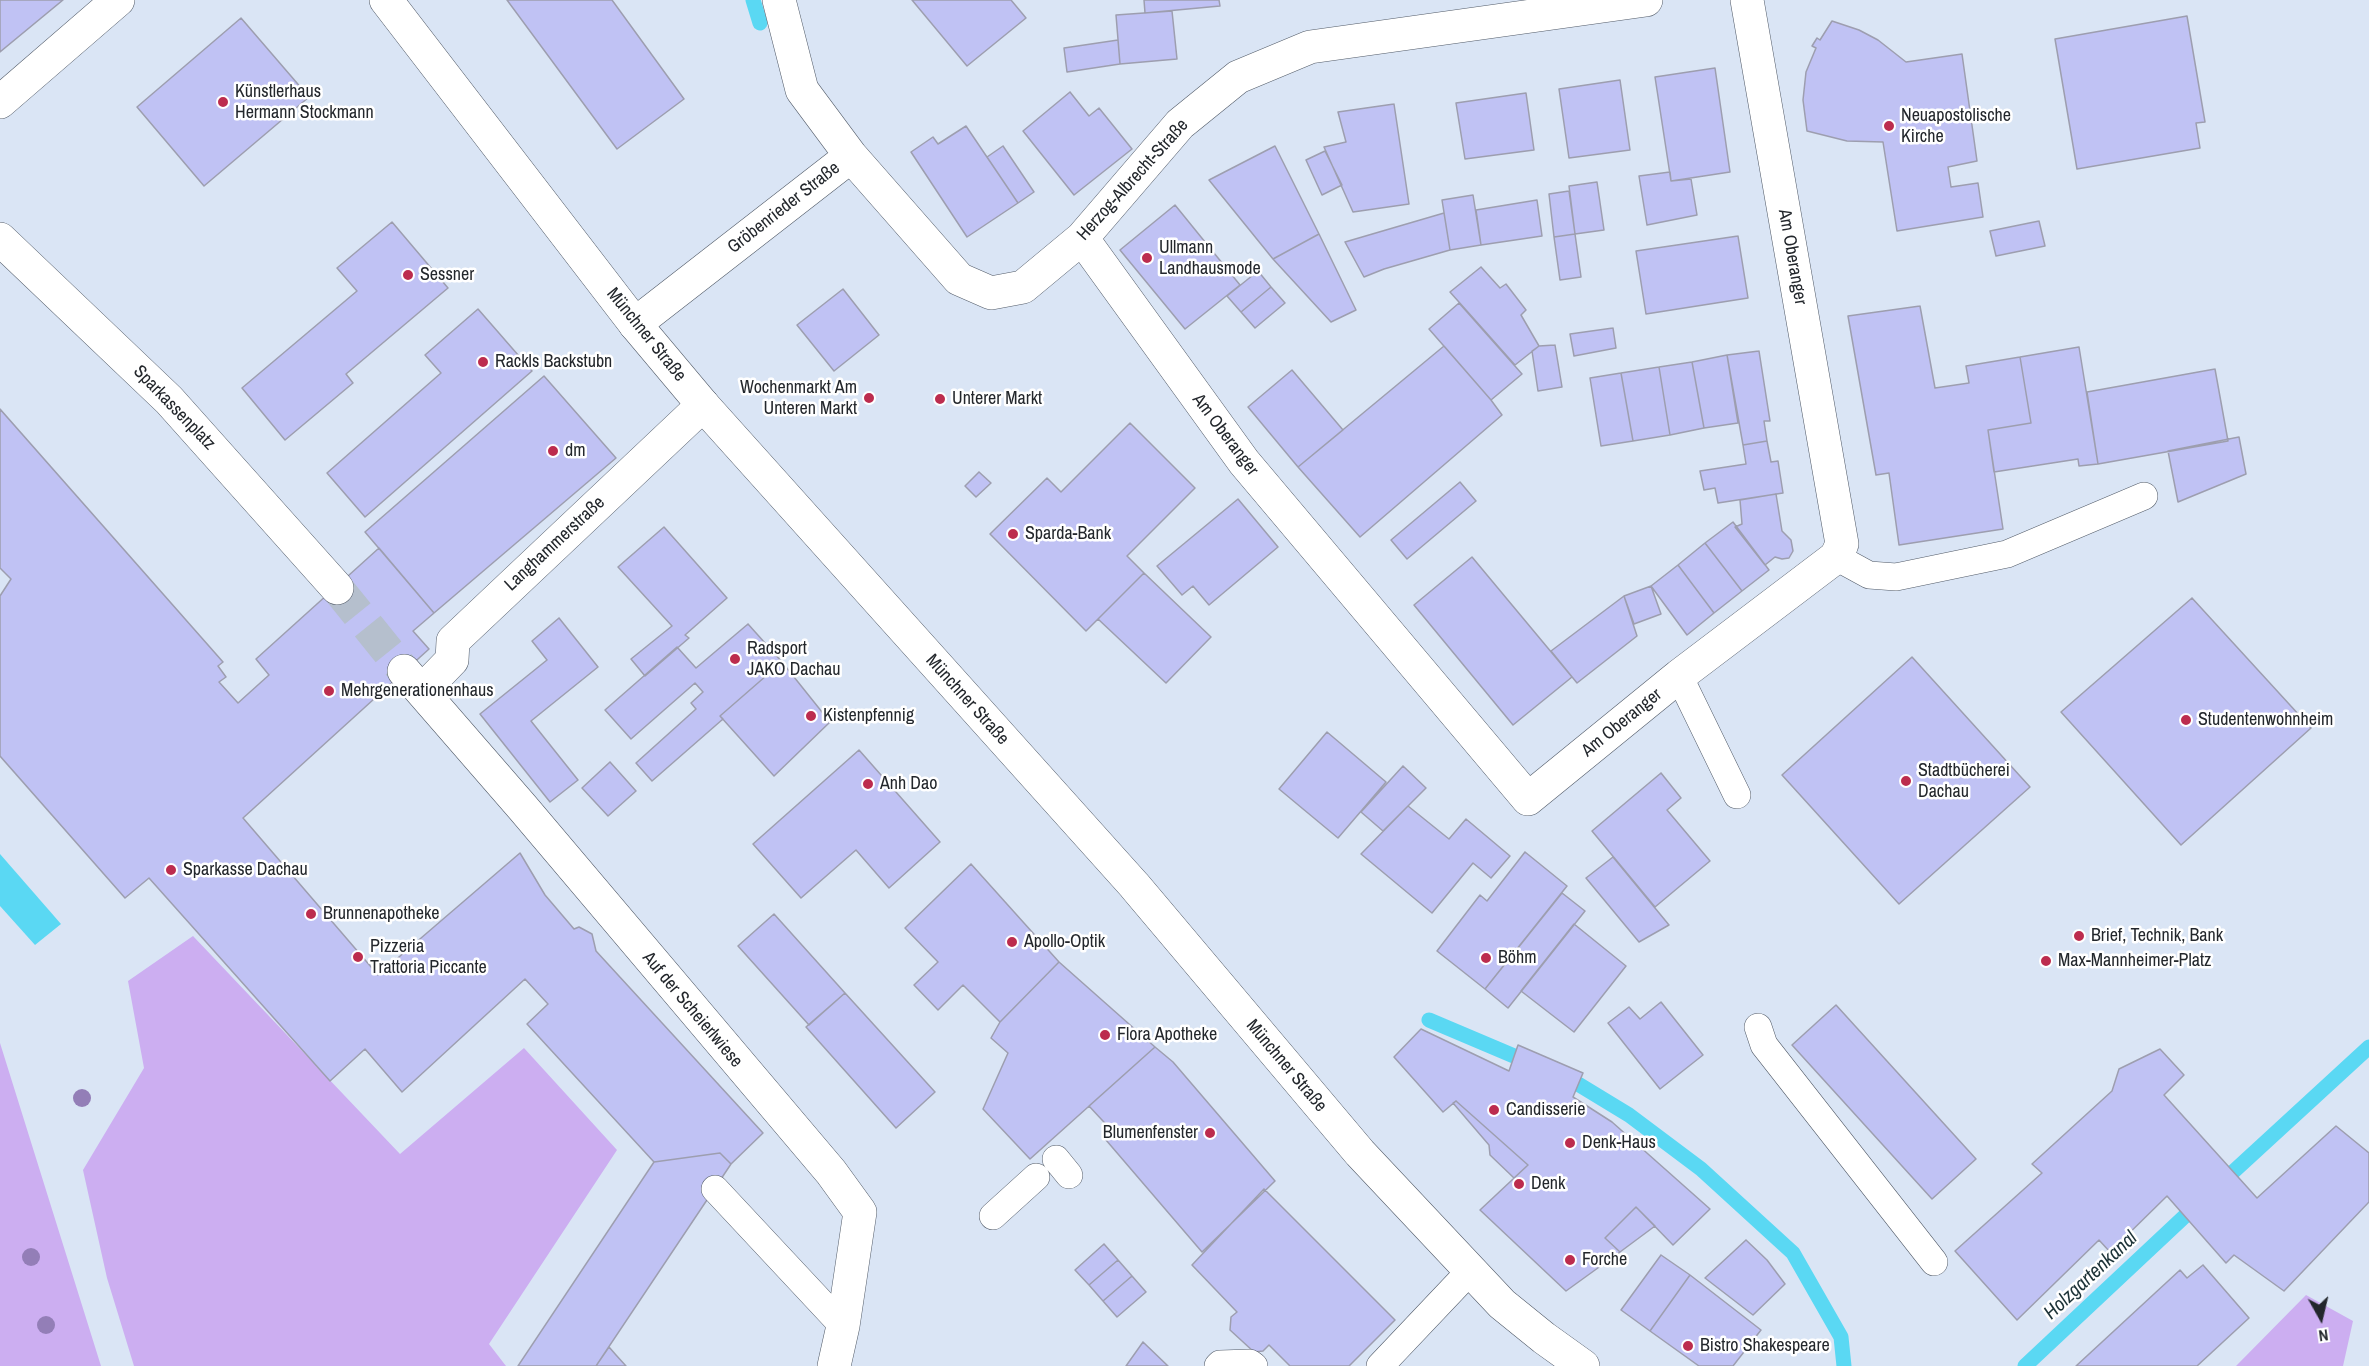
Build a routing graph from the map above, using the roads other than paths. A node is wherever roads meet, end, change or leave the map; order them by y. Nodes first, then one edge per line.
1 (118, 0) edge
2 (386, 0) edge
3 (779, 0) edge
4 (1646, 0) edge
5 (1747, 0) edge
6 (0, 102) edge
7 (851, 156) junction
8 (1083, 238) junction
9 (0, 239) edge
10 (635, 324) junction
11 (703, 405) junction
12 (2144, 496) dead end
13 (1836, 557) junction
14 (337, 588) tunnel mouth
15 (1679, 676) junction
16 (413, 681) joint
17 (1737, 795) dead end
18 (1758, 1027) dead end
19 (1036, 1177) dead end
20 (715, 1189) dead end
21 (993, 1216) dead end
22 (1934, 1262) dead end
23 (1470, 1271) junction
24 (843, 1326) junction
25 (834, 1366) edge
26 (1218, 1366) edge
27 (1254, 1366) edge
28 (1380, 1366) edge
29 (1584, 1366) edge

1 - 6 street
2 - 10 street, Münchner Straße
3 - 7 street, Gröbenrieder Straße
4 - 8 street, Herzog-Albrecht-Straße
5 - 13 street, Am Oberanger
7 - 8 street, Herzog-Albrecht-Straße
7 - 10 street, Gröbenrieder Straße
8 - 15 street, Am Oberanger
9 - 14 street, Sparkassenplatz
10 - 11 street, Münchner Straße
11 - 16 street, Langhammerstraße
11 - 23 street, Münchner Straße
12 - 13 lane
13 - 15 street, Am Oberanger
15 - 17 lane
16 - 24 street, Auf der Scheierlwiese
18 - 22 lane
19 - 21 lane
20 - 24 lane
23 - 28 lane
23 - 29 street, Münchner Straße
24 - 25 street, Auf der Scheierlwiese
26 - 27 lane

